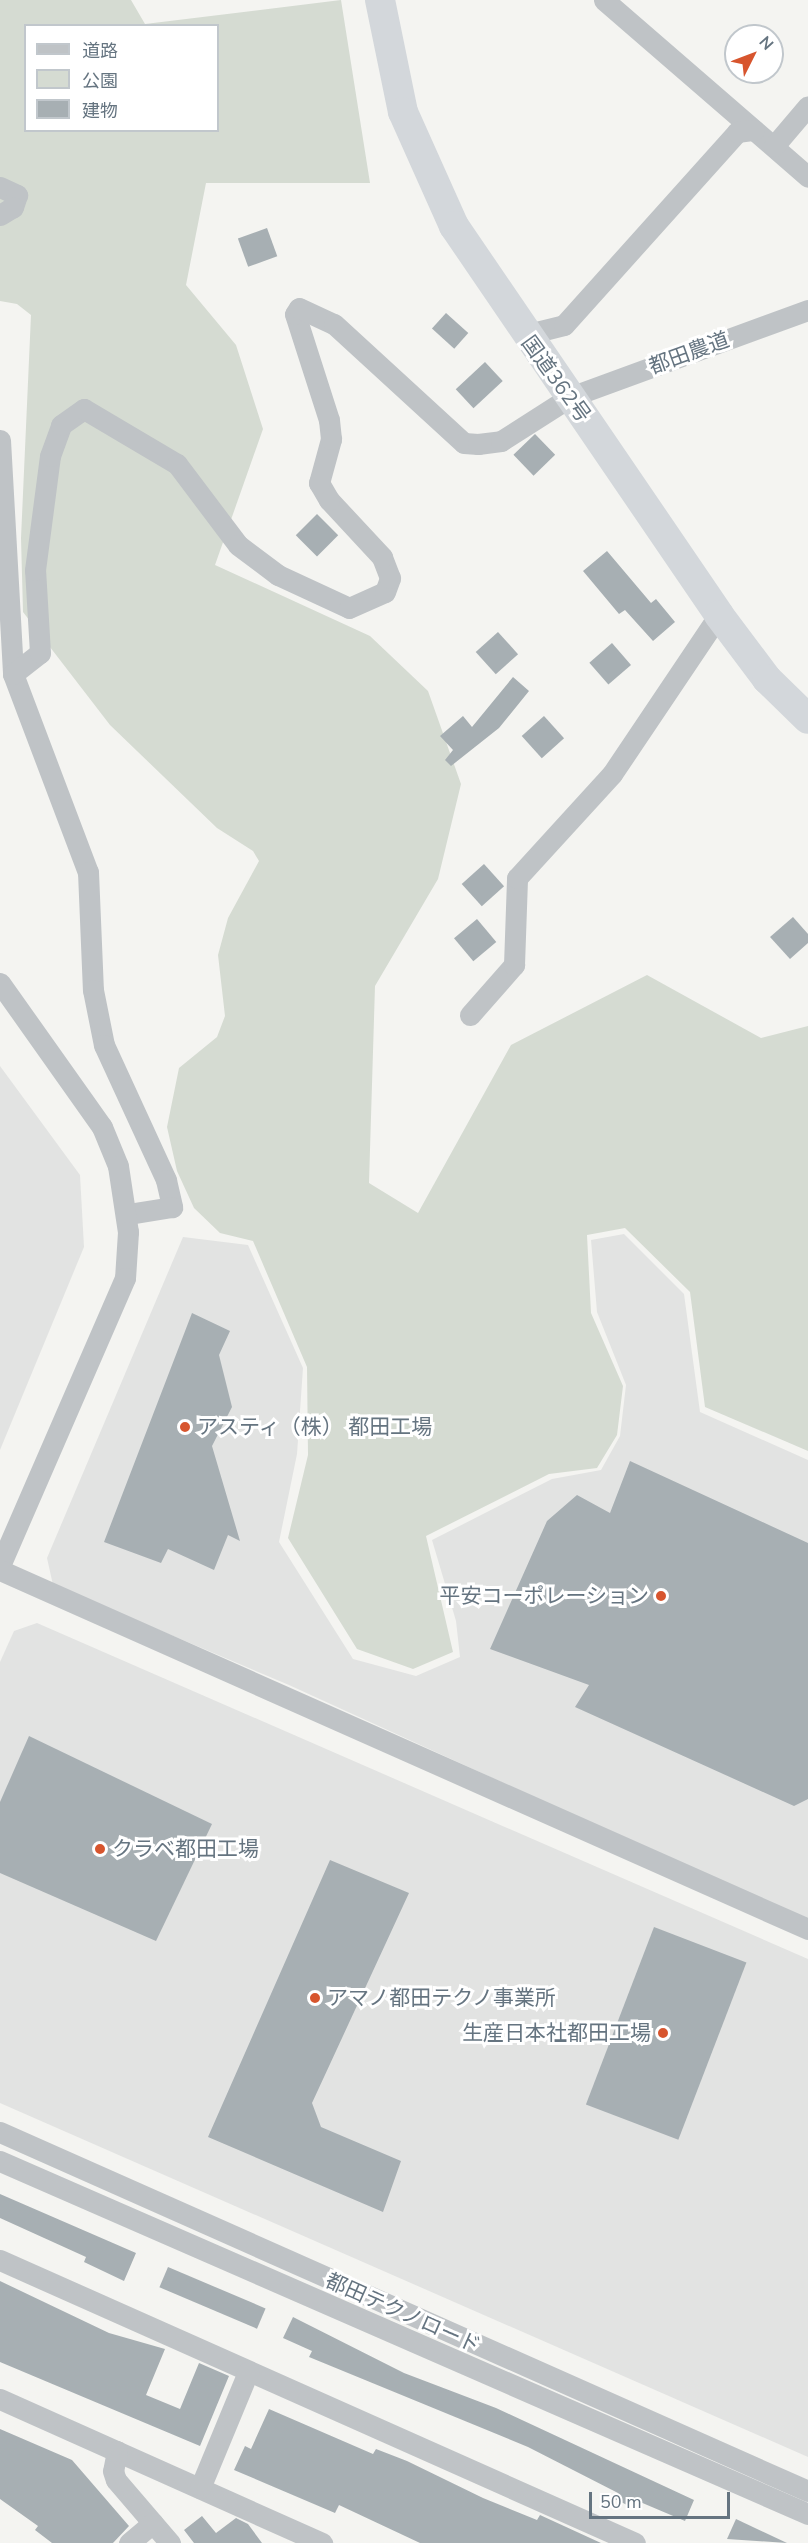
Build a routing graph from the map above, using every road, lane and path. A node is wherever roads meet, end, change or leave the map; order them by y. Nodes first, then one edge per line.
1 (380, 0) edge
2 (604, 0) edge
3 (808, 106) edge
4 (754, 130) junction
5 (774, 146) junction
6 (808, 177) edge
7 (0, 187) edge
8 (0, 215) edge
9 (808, 310) edge
10 (524, 335) junction
11 (570, 397) junction
12 (0, 440) edge
13 (719, 615) junction
14 (13, 674) junction
15 (808, 719) edge
16 (0, 984) edge
17 (470, 1015) dead end
18 (128, 1214) junction
19 (0, 1568) edge
20 (808, 1929) edge
21 (0, 2132) edge
22 (0, 2161) edge
23 (0, 2260) edge
24 (249, 2372) junction
25 (0, 2399) edge
26 (117, 2451) junction
27 (200, 2488) junction
28 (808, 2490) edge
29 (808, 2514) edge
30 (153, 2523) junction
31 (628, 2542) edge
32 (129, 2543) edge
33 (170, 2543) edge
34 (322, 2543) edge

1 - 10 highway, 国道362号
2 - 4 street
3 - 5 street
4 - 5 street
4 - 10 street
5 - 6 street
7 - 8 street
9 - 11 street, 都田農道
10 - 11 highway, 国道362号
11 - 13 highway, 国道362号
11 - 14 street, 都田農道
12 - 14 street
13 - 15 highway, 国道362号
13 - 17 street
14 - 18 street
16 - 18 street
18 - 19 street
19 - 20 street
21 - 28 street, 都田テクノロード
22 - 29 street, 都田テクノロード
23 - 24 street
24 - 27 street
24 - 31 street
25 - 26 street
26 - 27 street
26 - 30 street
27 - 34 street
30 - 32 street
30 - 33 street

